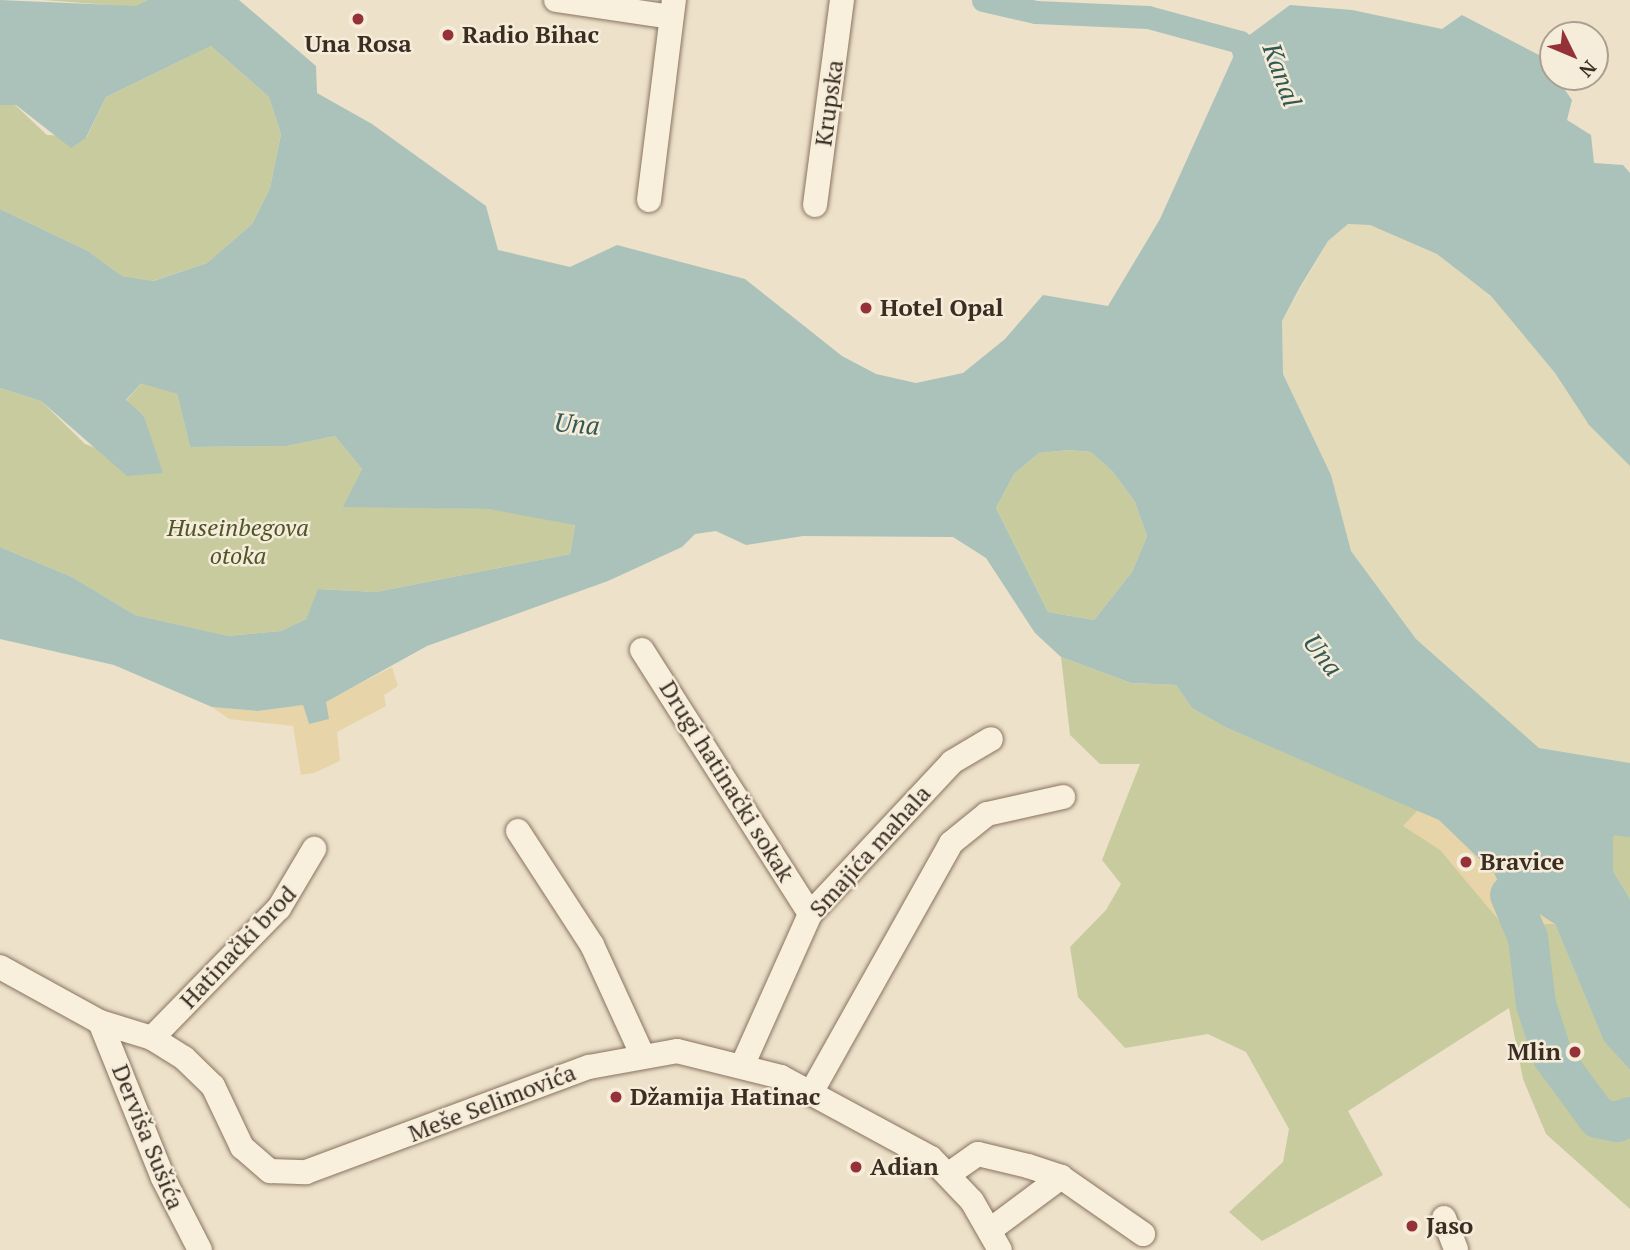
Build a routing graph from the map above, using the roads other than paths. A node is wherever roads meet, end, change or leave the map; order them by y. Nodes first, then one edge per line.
1 (556, 0) edge
2 (842, 0) edge
3 (598, 3) edge
4 (673, 8) edge
5 (649, 200) dead end
6 (815, 205) dead end
7 (642, 650) dead end
8 (991, 738) dead end
9 (1063, 797) dead end
10 (518, 831) dead end
11 (314, 849) dead end
12 (810, 914) junction
13 (0, 967) edge
14 (100, 1022) junction
15 (152, 1038) junction
16 (642, 1054) junction
17 (743, 1064) junction
18 (812, 1091) junction
19 (949, 1174) junction
20 (1061, 1177) junction
21 (1444, 1218) dead end
22 (1143, 1234) dead end
23 (995, 1240) edge
24 (200, 1250) edge
25 (1456, 1250) edge

1 - 3 street
2 - 6 street, Krupska
3 - 4 street
4 - 5 street
7 - 12 street, Drugi hatinački sokak
8 - 12 street, Smajića mahala
9 - 18 street
10 - 16 street
11 - 15 street, Hatinački brod
12 - 17 street, Smajića mahala
13 - 14 street, Meše Selimovića
14 - 15 street, Meše Selimovića
14 - 24 street, Derviša Sušića
15 - 16 street, Meše Selimovića
16 - 17 street, Meše Selimovića
17 - 18 street, Meše Selimovića
18 - 19 street, Meše Selimovića
19 - 20 street
19 - 23 street, Meše Selimovića
20 - 22 street
20 - 23 street
21 - 25 street

